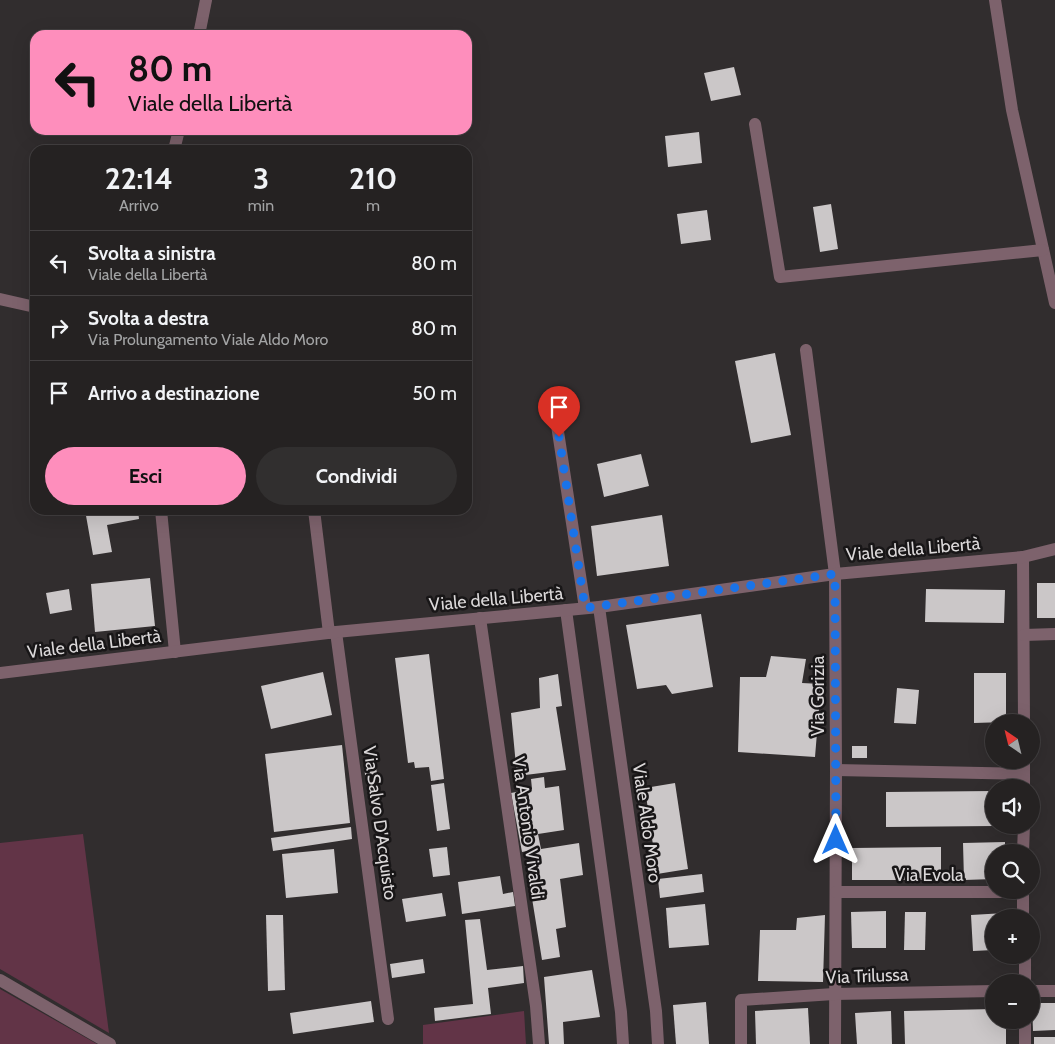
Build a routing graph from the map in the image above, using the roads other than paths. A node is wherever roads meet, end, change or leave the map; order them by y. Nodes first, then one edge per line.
1 (206, 0) edge
2 (994, 0) edge
3 (200, 30) edge
4 (755, 124) dead end
5 (1043, 250) junction
6 (0, 299) edge
7 (1055, 303) edge
8 (30, 306) edge
9 (806, 350) dead end
10 (553, 399) dead end
11 (161, 515) edge
12 (315, 515) edge
13 (1055, 549) edge
14 (1023, 556) junction
15 (835, 574) junction
16 (599, 606) junction
17 (585, 608) junction
18 (566, 610) junction
19 (480, 618) junction
20 (333, 632) junction
21 (1055, 634) edge
22 (1024, 635) junction
23 (175, 652) junction
24 (0, 673) edge
25 (1024, 714) edge
26 (1024, 769) edge
27 (836, 770) junction
28 (1024, 774) junction
29 (1024, 779) edge
30 (985, 891) edge
31 (836, 892) junction
32 (0, 980) edge
33 (985, 991) edge
34 (1040, 991) edge
35 (1055, 991) edge
36 (834, 994) junction
37 (388, 1019) dead end
38 (1025, 1029) edge
39 (110, 1044) edge
40 (539, 1044) edge
41 (623, 1044) edge
42 (658, 1044) edge
43 (741, 1044) edge
44 (834, 1044) edge
45 (1025, 1044) edge

1 - 3 street
2 - 5 street
4 - 5 street
5 - 7 street
6 - 8 street
9 - 15 street, Via Gorizia
10 - 17 street
11 - 23 street
12 - 20 street, Via Salvo D'Acquisto
13 - 14 street, Viale della Libertà
14 - 15 street, Viale della Libertà
14 - 22 street
15 - 16 street, Viale della Libertà
15 - 27 street, Via Gorizia
16 - 17 street, Viale della Libertà
16 - 42 street, Viale Aldo Moro
17 - 18 street, Viale della Libertà
18 - 19 street, Viale della Libertà
18 - 41 street
19 - 20 street, Viale della Libertà
19 - 40 street, Via Antonio Vivaldi
20 - 23 street, Viale della Libertà
20 - 37 street, Via Salvo D'Acquisto
21 - 22 street
22 - 25 street
23 - 24 street, Viale della Libertà
26 - 28 street
27 - 28 street
27 - 31 street, Via Gorizia
28 - 29 street
30 - 31 street, Via Evola
31 - 36 street, Via Gorizia
32 - 39 street
33 - 36 street, Via Trilussa
34 - 35 street
36 - 43 street, Via Trilussa
36 - 44 street, Via Gorizia
38 - 45 street

